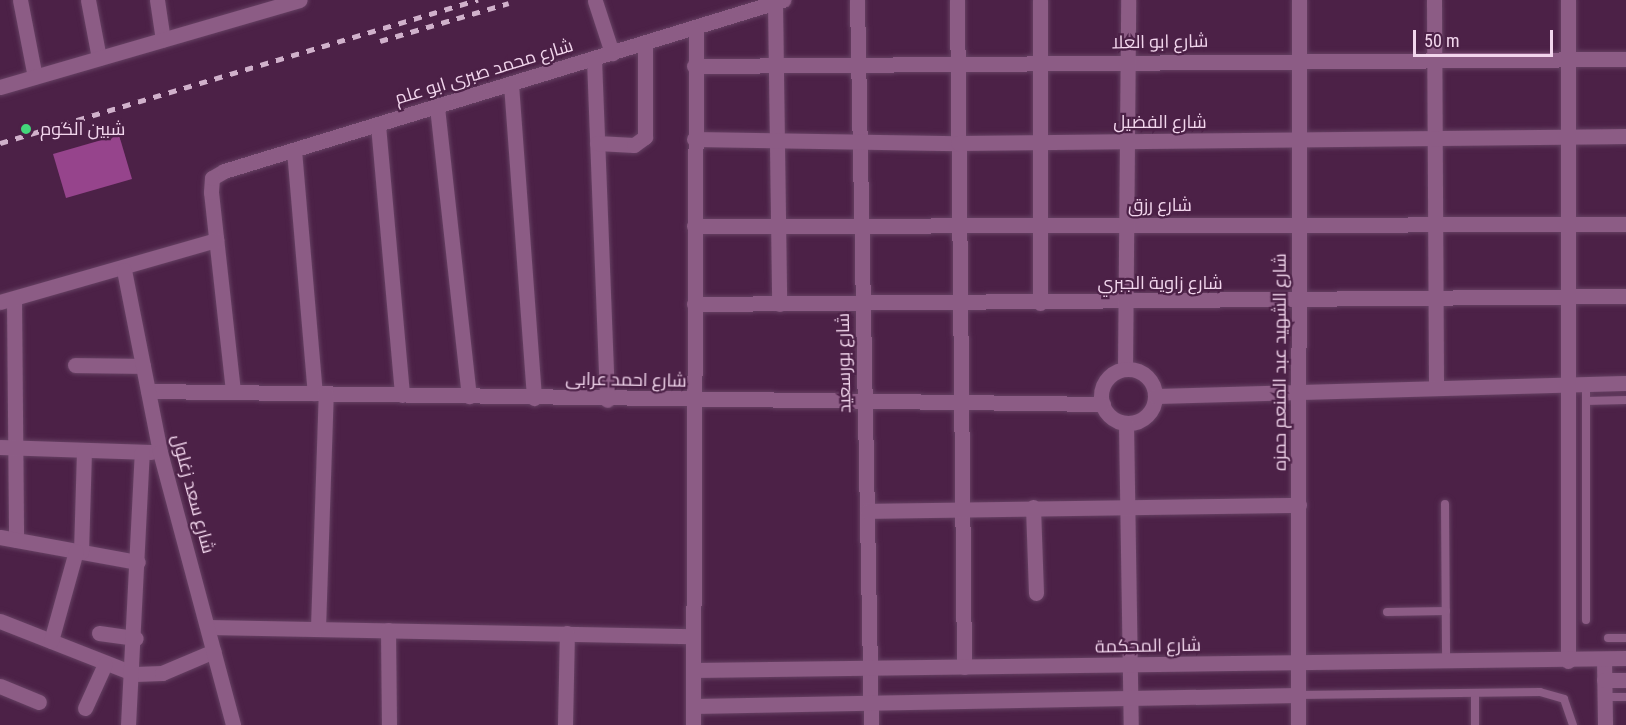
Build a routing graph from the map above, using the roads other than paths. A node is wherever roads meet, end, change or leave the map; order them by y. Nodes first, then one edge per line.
1 (20, 0) edge
2 (88, 0) edge
3 (157, 0) edge
4 (300, 0) edge
5 (857, 0) edge
6 (957, 0) edge
7 (1040, 0) edge
8 (1128, 0) edge
9 (1299, 0) edge
10 (1434, 0) edge
11 (1568, 0) edge
12 (595, 1) edge
13 (779, 1) edge
14 (261, 6) edge
15 (696, 27) junction
16 (163, 40) junction
17 (645, 43) junction
18 (612, 53) junction
19 (99, 58) junction
20 (1299, 58) junction
21 (1434, 58) junction
22 (594, 59) junction
23 (1568, 59) junction
24 (1626, 59) edge
25 (1129, 62) junction
26 (1040, 63) junction
27 (776, 65) junction
28 (858, 65) junction
29 (958, 65) junction
30 (694, 66) junction
31 (35, 77) junction
32 (511, 84) junction
33 (0, 87) edge
34 (437, 107) junction
35 (378, 125) junction
36 (1626, 136) edge
37 (1568, 137) junction
38 (694, 139) junction
39 (1435, 139) junction
40 (1300, 140) junction
41 (777, 141) junction
42 (860, 142) junction
43 (1128, 142) junction
44 (597, 143) junction
45 (958, 143) junction
46 (1040, 143) junction
47 (294, 150) junction
48 (1435, 224) junction
49 (1568, 224) junction
50 (1626, 224) edge
51 (861, 225) junction
52 (959, 225) junction
53 (1041, 225) junction
54 (1127, 225) junction
55 (1300, 225) junction
56 (694, 226) junction
57 (778, 226) junction
58 (216, 240) junction
59 (124, 270) junction
60 (1626, 296) edge
61 (1568, 298) junction
62 (7, 300) edge
63 (1436, 301) junction
64 (1126, 302) junction
65 (1301, 302) junction
66 (862, 303) junction
67 (960, 303) junction
68 (1040, 303) junction
69 (694, 304) junction
70 (779, 304) junction
71 (75, 365) dead end
72 (143, 366) junction
73 (1125, 369) junction
74 (1626, 383) edge
75 (1568, 384) junction
76 (1586, 384) junction
77 (1436, 388) junction
78 (148, 390) junction
79 (233, 391) junction
80 (1300, 392) junction
81 (320, 393) junction
82 (402, 395) junction
83 (469, 396) junction
84 (1155, 396) junction
85 (534, 398) junction
86 (607, 400) junction
87 (1586, 400) junction
88 (1626, 400) edge
89 (693, 401) junction
90 (864, 402) junction
91 (961, 403) junction
92 (1103, 404) junction
93 (1126, 423) junction
94 (0, 447) edge
95 (18, 448) junction
96 (84, 450) junction
97 (142, 452) junction
98 (160, 453) junction
99 (1445, 504) dead end
100 (1128, 505) junction
101 (1299, 506) junction
102 (1033, 507) junction
103 (962, 509) junction
104 (867, 511) junction
105 (0, 537) edge
106 (16, 540) junction
107 (78, 552) junction
108 (138, 562) junction
109 (1036, 593) dead end
110 (1446, 611) junction
111 (1387, 612) dead end
112 (1586, 620) dead end
113 (2, 626) edge
114 (208, 627) junction
115 (318, 628) junction
116 (388, 630) junction
117 (99, 633) dead end
118 (567, 633) junction
119 (693, 636) junction
120 (136, 638) junction
121 (1608, 638) dead end
122 (1626, 638) edge
123 (51, 641) junction
124 (214, 651) junction
125 (1604, 658) junction
126 (1626, 658) edge
127 (1568, 661) junction
128 (1446, 662) junction
129 (1298, 663) junction
130 (105, 664) junction
131 (1130, 665) junction
132 (964, 667) junction
133 (870, 668) junction
134 (693, 670) junction
135 (135, 674) junction
136 (1604, 680) junction
137 (1626, 680) edge
138 (0, 686) edge
139 (1475, 693) junction
140 (1298, 695) junction
141 (1604, 697) junction
142 (1626, 697) edge
143 (1131, 698) junction
144 (39, 702) dead end
145 (870, 703) junction
146 (693, 706) junction
147 (85, 708) dead end
148 (128, 725) edge
149 (233, 725) edge
150 (389, 725) edge
151 (565, 725) edge
152 (693, 725) edge
153 (871, 725) edge
154 (1131, 725) edge
155 (1298, 725) edge
156 (1475, 725) edge
157 (1573, 725) edge
158 (1605, 725) edge

1 - 31 street
2 - 19 street
3 - 16 street
4 - 14 street
5 - 28 street, شارع بورسعيد
6 - 29 street
7 - 26 street
8 - 25 street
9 - 20 street, شارع الشهيد عبد المنعم حمزه
10 - 21 street
11 - 23 street
12 - 18 street
13 - 15 street, شارع محمد صبرى ابو علم
13 - 27 street
14 - 16 street
15 - 17 street, شارع محمد صبرى ابو علم
15 - 30 street
16 - 19 street
17 - 18 street, شارع محمد صبرى ابو علم
17 - 44 street
18 - 22 street, شارع محمد صبرى ابو علم
19 - 31 street
20 - 21 street, شارع ابو العلا
20 - 25 street, شارع ابو العلا
20 - 40 street, شارع الشهيد عبد المنعم حمزه
21 - 23 street, شارع ابو العلا
21 - 39 street
22 - 32 street, شارع محمد صبرى ابو علم
22 - 44 street
23 - 24 street, شارع ابو العلا
23 - 37 street
25 - 26 street, شارع ابو العلا
25 - 43 street
26 - 29 street, شارع ابو العلا
26 - 46 street
27 - 28 street, شارع ابو العلا
27 - 30 street, شارع ابو العلا
27 - 41 street
28 - 29 street, شارع ابو العلا
28 - 42 street, شارع بورسعيد
29 - 45 street
30 - 38 street
31 - 33 street
32 - 34 street, شارع محمد صبرى ابو علم
32 - 85 street
34 - 35 street, شارع محمد صبرى ابو علم
34 - 83 street
35 - 47 street, شارع محمد صبرى ابو علم
35 - 82 street
36 - 37 street, شارع الفضيل
37 - 39 street, شارع الفضيل
37 - 49 street
38 - 41 street, شارع الفضيل
38 - 56 street
39 - 40 street, شارع الفضيل
39 - 48 street
40 - 43 street, شارع الفضيل
40 - 55 street, شارع الشهيد عبد المنعم حمزه
41 - 42 street, شارع الفضيل
41 - 57 street
42 - 45 street, شارع الفضيل
42 - 51 street, شارع بورسعيد
43 - 46 street, شارع الفضيل
43 - 54 street
44 - 86 street
45 - 46 street, شارع الفضيل
45 - 52 street
46 - 53 street
47 - 58 street, شارع محمد صبرى ابو علم
47 - 81 street
48 - 49 street, شارع رزق
48 - 55 street, شارع رزق
48 - 63 street
49 - 50 street, شارع رزق
49 - 61 street
51 - 52 street, شارع رزق
51 - 57 street, شارع رزق
51 - 66 street, شارع بورسعيد
52 - 53 street, شارع رزق
52 - 67 street
53 - 54 street, شارع رزق
53 - 68 street
54 - 55 street, شارع رزق
54 - 64 street
55 - 65 street, شارع الشهيد عبد المنعم حمزه
56 - 57 street, شارع رزق
56 - 69 street
57 - 70 street
58 - 59 street
58 - 79 street
59 - 62 street
59 - 72 street, شارع سعد زغلول
60 - 61 street, شارع زاوية الجبري
61 - 63 street, شارع زاوية الجبري
61 - 75 street
62 - 95 street
63 - 65 street, شارع زاوية الجبري
63 - 77 street
64 - 65 street, شارع زاوية الجبري
64 - 68 street, شارع زاوية الجبري
64 - 73 street
65 - 80 street, شارع الشهيد عبد المنعم حمزه
66 - 67 street, شارع زاوية الجبري
66 - 70 street, شارع زاوية الجبري
66 - 90 street, شارع بورسعيد
67 - 68 street, شارع زاوية الجبري
67 - 91 street
69 - 70 street, شارع زاوية الجبري
69 - 89 street
71 - 72 street
72 - 78 street, شارع سعد زغلول
73 - 84 street
73 - 92 street
74 - 76 street
75 - 76 street
75 - 77 street
75 - 127 street
76 - 87 lane
77 - 80 street
78 - 79 street, شارع احمد عرابى
78 - 98 street, شارع سعد زغلول
79 - 81 street, شارع احمد عرابى
80 - 84 street
80 - 101 street, شارع الشهيد عبد المنعم حمزه
81 - 82 street, شارع احمد عرابى
81 - 115 street
82 - 83 street, شارع احمد عرابى
83 - 85 street, شارع احمد عرابى
84 - 93 street
85 - 86 street, شارع احمد عرابى
86 - 89 street, شارع احمد عرابى
87 - 88 lane
87 - 112 lane
89 - 90 street, شارع احمد عرابى
89 - 119 street
90 - 91 street, شارع احمد عرابى
90 - 104 street, شارع بورسعيد
91 - 92 street, شارع احمد عرابى
91 - 103 street
92 - 93 street
93 - 100 street
94 - 95 street
95 - 96 street
95 - 106 street
96 - 97 street
96 - 107 street
97 - 98 street
97 - 108 street
98 - 114 street, شارع سعد زغلول
99 - 110 lane
100 - 101 street
100 - 102 street
100 - 131 street
101 - 129 street, شارع الشهيد عبد المنعم حمزه
102 - 103 street
102 - 109 street
103 - 104 street
103 - 132 street
104 - 133 street, شارع بورسعيد
105 - 106 street
106 - 107 street
107 - 108 street
107 - 123 street
108 - 120 street
110 - 111 lane
110 - 128 lane
113 - 123 street
114 - 115 street
114 - 124 street, شارع سعد زغلول
115 - 116 street
116 - 118 street
116 - 150 street
117 - 120 street
118 - 119 street
118 - 151 street
119 - 134 street
120 - 135 street
121 - 122 lane
123 - 130 street
124 - 135 street
124 - 149 street, شارع سعد زغلول
125 - 126 street, شارع المحكمة
125 - 127 street, شارع المحكمة
125 - 136 street
127 - 128 street, شارع المحكمة
128 - 129 street, شارع المحكمة
129 - 131 street, شارع المحكمة
129 - 140 street, شارع الشهيد عبد المنعم حمزه
130 - 135 street
130 - 147 street
131 - 132 street, شارع المحكمة
131 - 143 street
132 - 133 street, شارع المحكمة
133 - 134 street, شارع المحكمة
133 - 145 street, شارع بورسعيد
134 - 146 street
135 - 148 street
136 - 137 street
136 - 141 street
138 - 144 street
139 - 140 lane
139 - 156 lane
139 - 157 lane
140 - 143 street
140 - 155 street, شارع الشهيد عبد المنعم حمزه
141 - 142 lane
141 - 158 street
143 - 145 street
143 - 154 street
145 - 146 street
145 - 153 street, شارع بورسعيد
146 - 152 street

